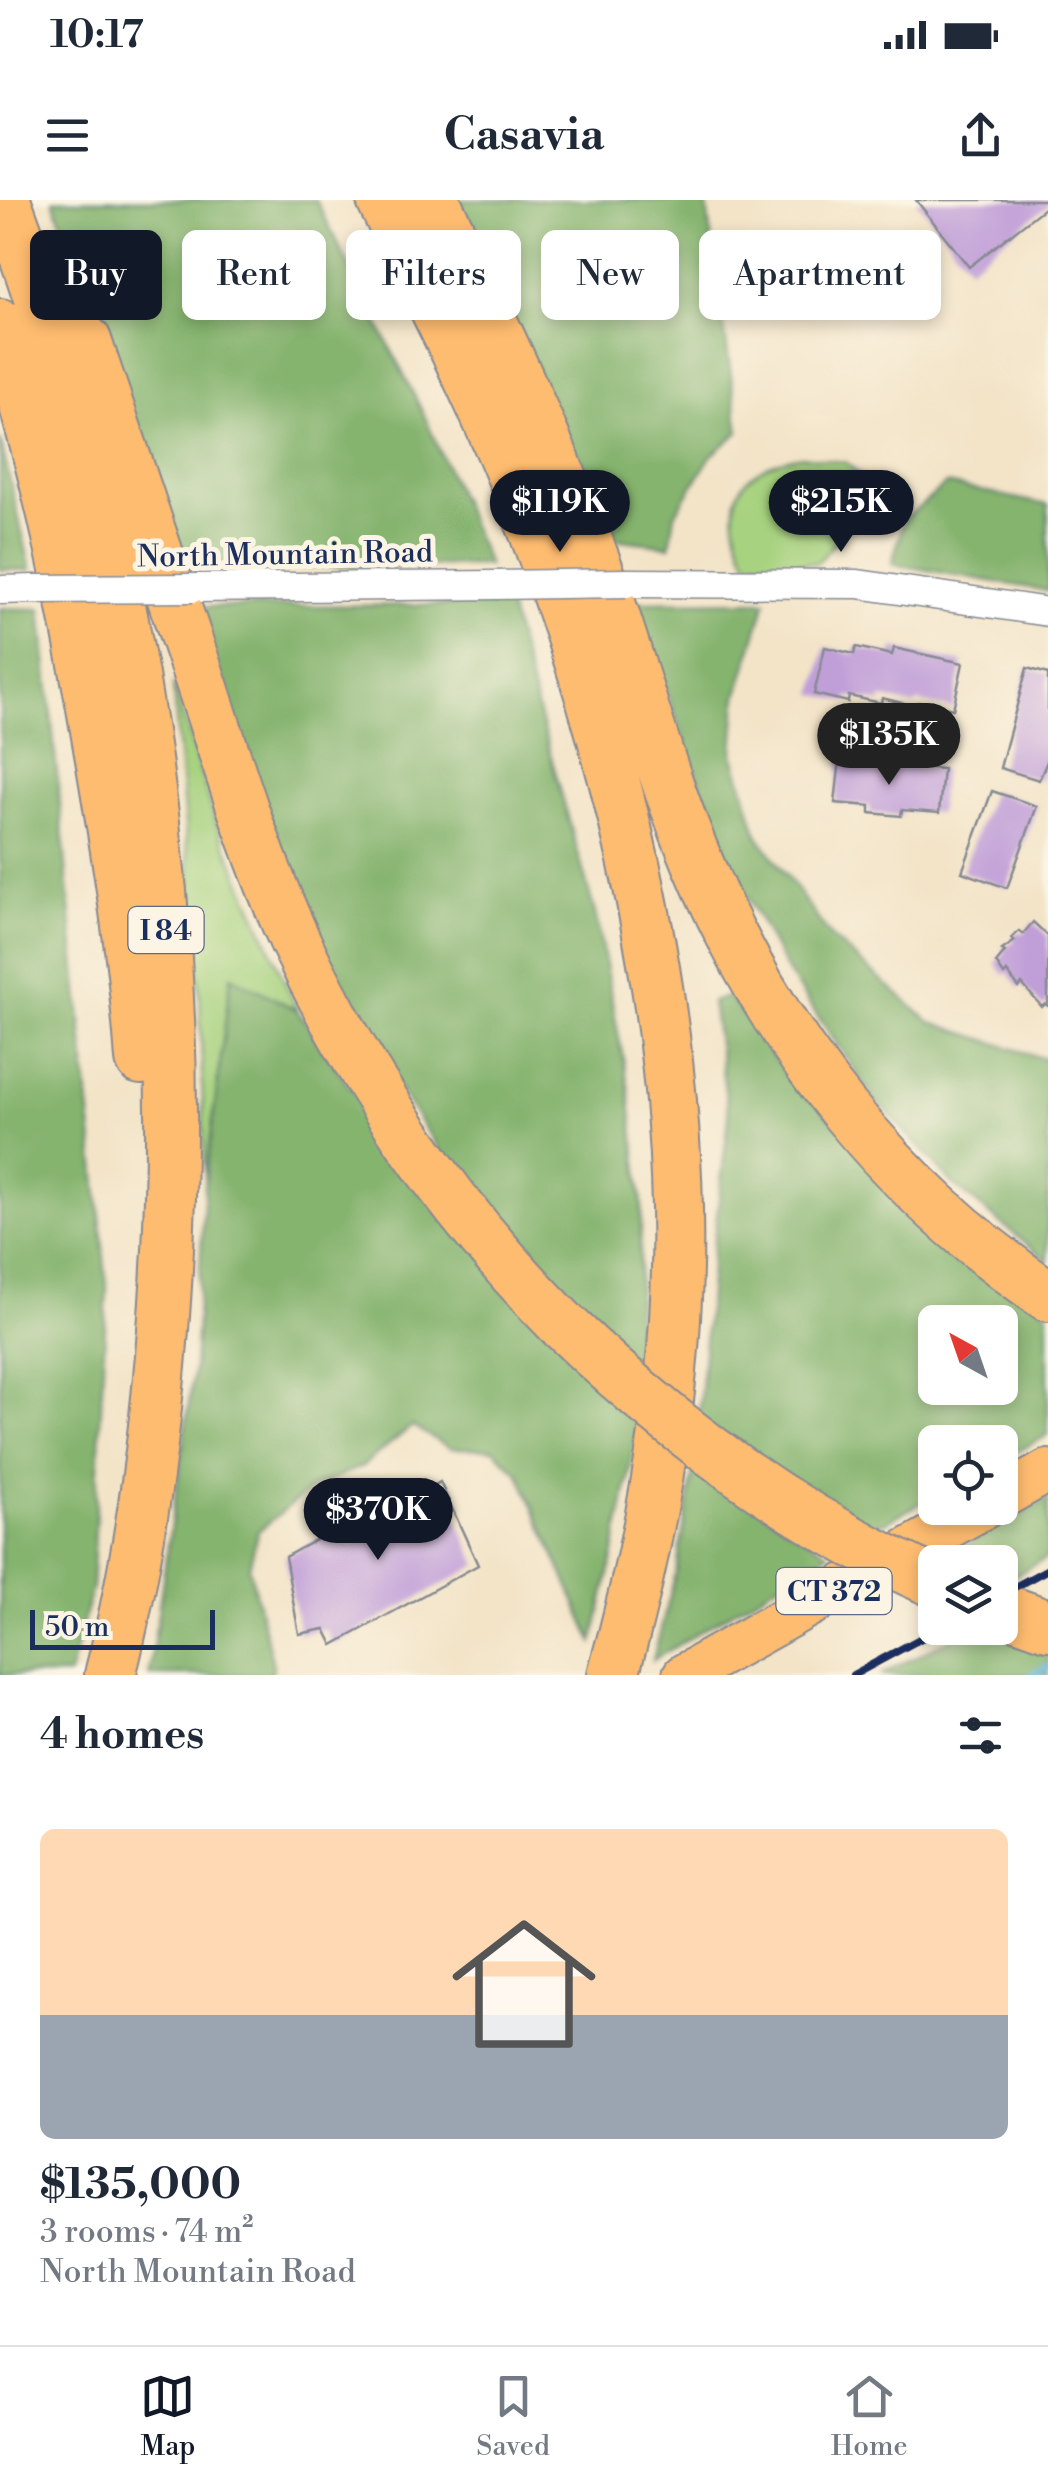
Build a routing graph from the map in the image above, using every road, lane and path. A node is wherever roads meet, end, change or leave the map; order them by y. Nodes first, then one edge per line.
1 (5, 200) edge
2 (34, 200) edge
3 (395, 206) edge
4 (0, 324) edge
5 (0, 590) edge
6 (1048, 612) edge
7 (166, 1279) junction
8 (1048, 1296) edge
9 (1048, 1471) edge
10 (1018, 1488) edge
11 (953, 1525) edge
12 (918, 1574) edge
13 (1018, 1614) edge
14 (1048, 1625) edge
15 (110, 1675) edge
16 (613, 1675) edge
17 (684, 1675) edge

1 - 7 highway, I 84
2 - 12 highway, bridge
3 - 8 highway
3 - 16 highway
4 - 7 highway
5 - 6 street, North Mountain Road, bridge
7 - 15 highway, I 84
9 - 10 main road
11 - 17 main road, CT 372
13 - 14 highway

